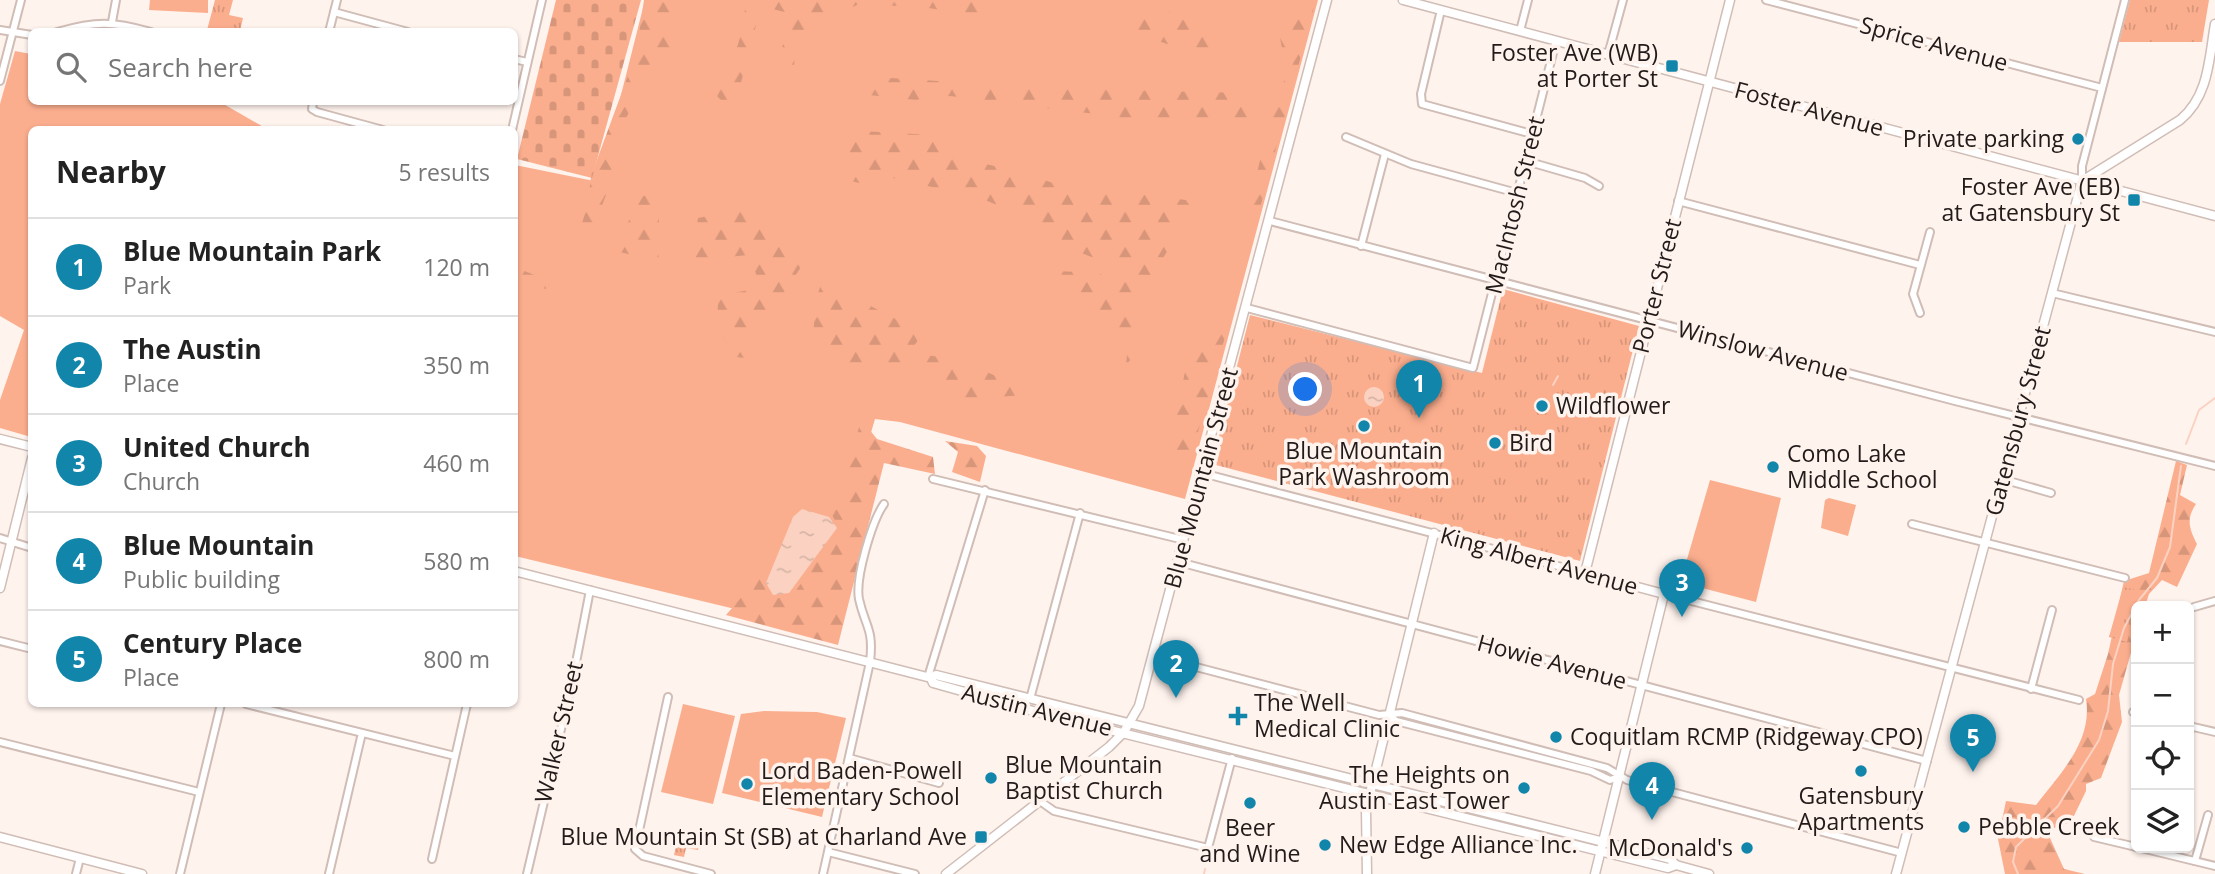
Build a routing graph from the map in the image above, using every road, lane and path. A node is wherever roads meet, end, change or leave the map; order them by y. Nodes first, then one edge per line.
1 (21, 0) edge
2 (116, 0) edge
3 (337, 0) edge
4 (542, 0) edge
5 (1327, 0) edge
6 (1403, 0) edge
7 (1528, 0) edge
8 (1623, 0) edge
9 (1730, 0) edge
10 (1766, 0) edge
11 (2125, 0) edge
12 (1432, 4) edge
13 (1441, 10) junction
14 (334, 12) junction
15 (112, 22) junction
16 (2215, 24) edge
17 (71, 28) edge
18 (135, 28) edge
19 (330, 28) edge
20 (393, 28) edge
21 (0, 30) edge
22 (1520, 31) junction
23 (12, 33) junction
24 (28, 35) edge
25 (1556, 41) junction
26 (1608, 55) junction
27 (518, 60) edge
28 (527, 62) junction
29 (0, 81) edge
30 (1708, 82) junction
31 (2102, 88) junction
32 (518, 103) edge
33 (312, 105) edge
34 (518, 105) edge
35 (372, 126) edge
36 (513, 126) edge
37 (1532, 134) junction
38 (1346, 137) dead end
39 (1385, 154) junction
40 (1526, 161) junction
41 (2082, 181) junction
42 (1599, 186) dead end
43 (1517, 193) junction
44 (1678, 201) junction
45 (2215, 216) edge
46 (1270, 221) junction
47 (1930, 232) dead end
48 (1361, 246) junction
49 (1920, 265) junction
50 (1496, 281) junction
51 (2052, 293) junction
52 (1247, 308) junction
53 (1920, 313) dead end
54 (1648, 320) junction
55 (2215, 332) edge
56 (2018, 417) junction
57 (0, 439) edge
58 (28, 446) edge
59 (2215, 466) edge
60 (1202, 472) junction
61 (28, 474) edge
62 (933, 479) dead end
63 (2002, 480) junction
64 (985, 490) junction
65 (2051, 493) dead end
66 (884, 504) dead end
67 (1080, 513) junction
68 (1912, 524) dead end
69 (1434, 533) junction
70 (0, 538) edge
71 (1184, 540) junction
72 (11, 542) junction
73 (1985, 542) junction
74 (28, 547) edge
75 (1179, 562) junction
76 (518, 572) edge
77 (1585, 573) junction
78 (2125, 578) dead end
79 (0, 588) edge
80 (590, 590) junction
81 (1664, 594) junction
82 (2215, 601) edge
83 (2194, 607) dead end
84 (2052, 610) dead end
85 (1412, 625) junction
86 (0, 641) edge
87 (28, 648) edge
88 (1154, 656) junction
89 (870, 663) junction
90 (1951, 669) junction
91 (930, 677) junction
92 (1641, 686) junction
93 (2031, 689) junction
94 (668, 697) dead end
95 (1030, 699) junction
96 (2079, 701) dead end
97 (220, 707) edge
98 (258, 707) edge
99 (466, 707) edge
100 (1390, 715) junction
101 (1130, 724) junction
102 (2193, 727) edge
103 (1124, 732) junction
104 (2215, 732) edge
105 (362, 733) junction
106 (0, 742) edge
107 (1240, 750) junction
108 (455, 755) junction
109 (849, 758) junction
110 (1232, 758) junction
111 (1927, 761) junction
112 (1619, 777) junction
113 (939, 783) dead end
114 (1371, 789) junction
115 (199, 792) junction
116 (1040, 801) junction
117 (2208, 815) dead end
118 (2094, 836) dead end
119 (0, 837) edge
120 (2131, 845) edge
121 (1602, 846) junction
122 (828, 852) junction
123 (1902, 853) junction
124 (2163, 853) edge
125 (80, 858) junction
126 (432, 859) dead end
127 (2196, 861) junction
128 (2215, 866) edge
129 (76, 874) edge
130 (142, 874) edge
131 (180, 874) edge
132 (329, 874) edge
133 (527, 874) edge
134 (711, 874) edge
135 (823, 874) edge
136 (915, 874) edge
137 (946, 874) edge
138 (1367, 874) edge
139 (1595, 874) edge
140 (1709, 874) edge
141 (1896, 874) edge

1 - 23 street
2 - 15 street
3 - 14 street
4 - 28 street
5 - 46 street, Blue Mountain Street
6 - 12 street, Foster Avenue
7 - 22 street
8 - 26 street
9 - 30 street, Porter Street
10 - 31 street, Sprice Avenue
11 - 31 street
12 - 13 street, Foster Avenue
13 - 22 street, Foster Avenue
13 - 37 street
14 - 19 street
14 - 20 street
15 - 17 street
15 - 18 street
16 - 41 street
21 - 23 street
22 - 25 street, Foster Avenue
23 - 24 street
23 - 29 street
25 - 26 street, Foster Avenue
25 - 37 street, MacIntosh Street
26 - 30 street, Foster Avenue
27 - 28 street
28 - 32 street
30 - 41 street, Foster Avenue
30 - 44 street, Porter Street
31 - 41 street
33 - 35 street
34 - 36 street
37 - 40 street, MacIntosh Street
38 - 39 street
39 - 43 street
39 - 48 street
40 - 42 street
40 - 43 street, MacIntosh Street
41 - 45 street, Foster Avenue
41 - 51 street, Gatensbury Street
43 - 50 street, MacIntosh Street
44 - 49 street
44 - 54 street, Porter Street
46 - 48 street, Winslow Avenue
46 - 52 street, Blue Mountain Street
47 - 49 street
48 - 50 street, Winslow Avenue
49 - 53 street
50 - 52 street, MacIntosh Street
50 - 54 street, Winslow Avenue
51 - 55 street
51 - 56 street, Gatensbury Street
52 - 60 street, Blue Mountain Street
54 - 56 street, Winslow Avenue
54 - 77 street, Porter Street
56 - 59 street, Winslow Avenue
56 - 63 street, Gatensbury Street
57 - 58 street
60 - 69 street, King Albert Avenue
60 - 71 street, Blue Mountain Street
61 - 72 street
62 - 64 street
63 - 65 street
63 - 73 street, Gatensbury Street
64 - 67 street
64 - 91 street
66 - 89 street
67 - 71 street
67 - 95 street
68 - 73 street
69 - 77 street, King Albert Avenue
69 - 85 street
70 - 72 street
71 - 75 street, Blue Mountain Street
72 - 74 street
72 - 79 street
73 - 78 street
73 - 90 street, Gatensbury Street
75 - 85 street, Howie Avenue
75 - 88 street, Blue Mountain Street
76 - 80 street, Austin Avenue
77 - 81 street, King Albert Avenue
80 - 89 street, Austin Avenue
80 - 133 street, Walker Street
81 - 90 street, King Albert Avenue
81 - 92 street
82 - 83 street
84 - 93 street
85 - 92 street, Howie Avenue
85 - 100 street
86 - 87 street
88 - 100 street
88 - 101 street, Blue Mountain Street
89 - 91 street, Austin Avenue
89 - 109 street
90 - 93 street, King Albert Avenue
90 - 111 street, Gatensbury Street
91 - 95 street, Austin Avenue
91 - 103 street, Austin Avenue
92 - 111 street, Howie Avenue
92 - 112 street
93 - 96 street, King Albert Avenue
94 - 134 street
95 - 101 street, Austin Avenue
97 - 115 street
98 - 105 street
99 - 108 street
100 - 112 street
100 - 114 street
101 - 103 street, Blue Mountain Street
101 - 107 street, Austin Avenue
102 - 104 street
103 - 110 street, Austin Avenue
103 - 116 street, Blue Mountain Street
105 - 108 street
105 - 132 street
106 - 115 street
107 - 110 street
107 - 114 street, Austin Avenue
108 - 126 street
109 - 113 street
109 - 122 street
110 - 114 street, Austin Avenue
110 - 116 street
111 - 123 street, Gatensbury Street
112 - 121 street
112 - 123 street
114 - 121 street, Austin Avenue
114 - 138 street
115 - 131 street
116 - 137 street, Blue Mountain Street
117 - 127 street
118 - 120 street
119 - 125 street
121 - 139 street
121 - 140 street, Austin Avenue
122 - 135 street
122 - 136 street
123 - 141 street, Gatensbury Street
124 - 127 street
125 - 129 street
125 - 130 street
127 - 128 street

